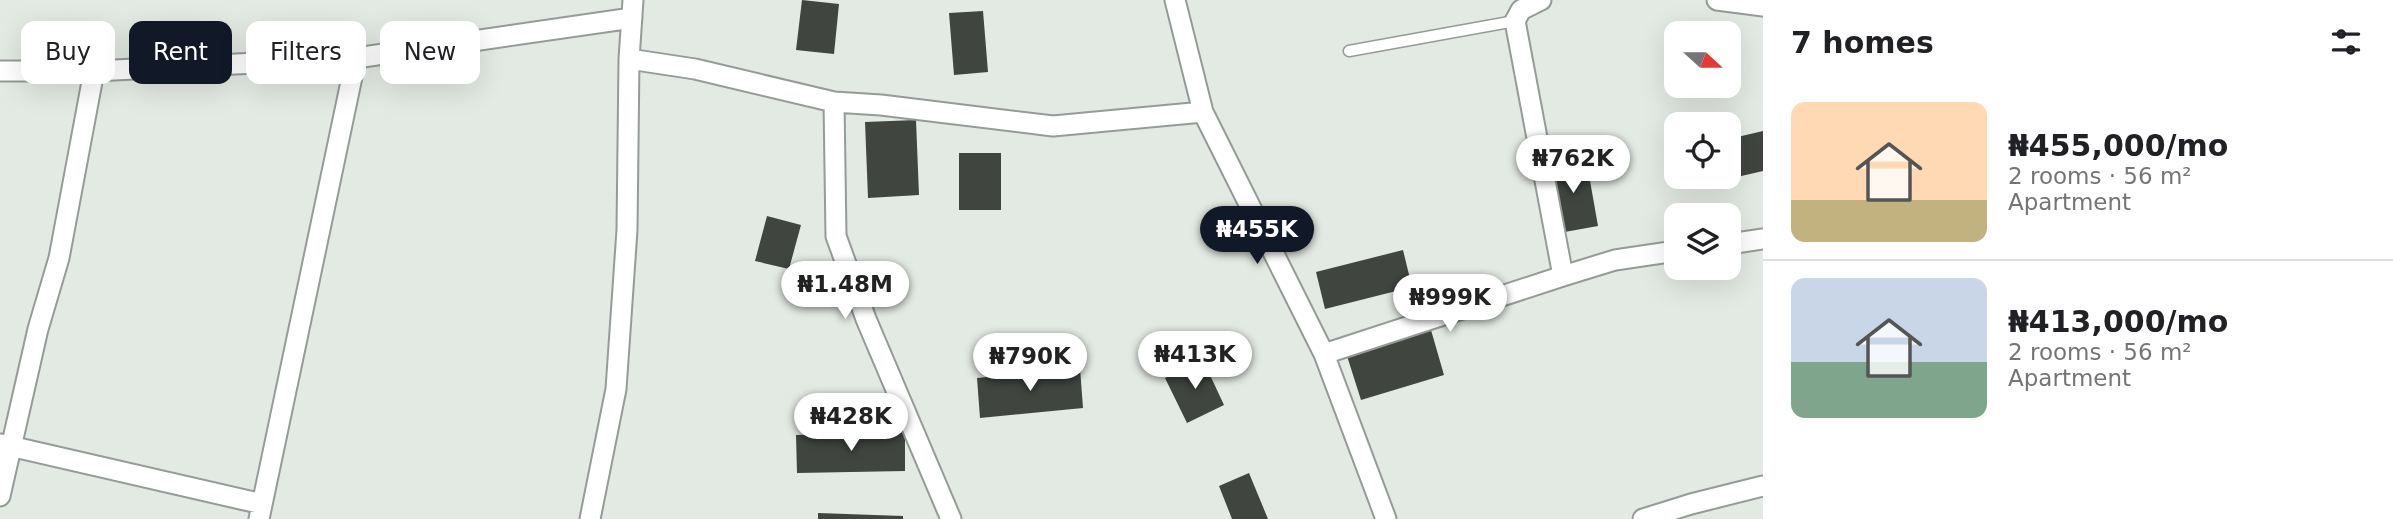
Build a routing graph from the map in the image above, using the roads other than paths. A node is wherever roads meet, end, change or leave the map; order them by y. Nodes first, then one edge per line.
1 (1175, 0) edge
2 (1541, 0) edge
3 (1717, 0) edge
4 (1763, 6) edge
5 (632, 9) edge
6 (1515, 21) junction
7 (1349, 51) dead end
8 (366, 56) edge
9 (629, 59) junction
10 (246, 63) edge
11 (115, 70) edge
12 (0, 71) edge
13 (21, 71) edge
14 (91, 84) edge
15 (351, 84) edge
16 (834, 102) junction
17 (1203, 112) junction
18 (1763, 239) edge
19 (1741, 242) edge
20 (1664, 253) edge
21 (1563, 276) junction
22 (1324, 354) junction
23 (6, 445) edge
24 (1763, 486) edge
25 (0, 496) edge
26 (260, 512) edge
27 (590, 519) edge
28 (950, 519) edge
29 (1386, 519) edge
30 (1643, 519) edge

1 - 17 street
2 - 6 street
3 - 4 street
5 - 8 street
5 - 9 street
6 - 7 lane
6 - 21 street
9 - 16 street
9 - 27 street
10 - 11 street
12 - 13 street
14 - 23 street
15 - 26 street
16 - 17 street
16 - 28 street
17 - 22 street
18 - 19 street
20 - 21 street
21 - 22 street
22 - 29 street
23 - 25 street
23 - 26 street
24 - 30 street

